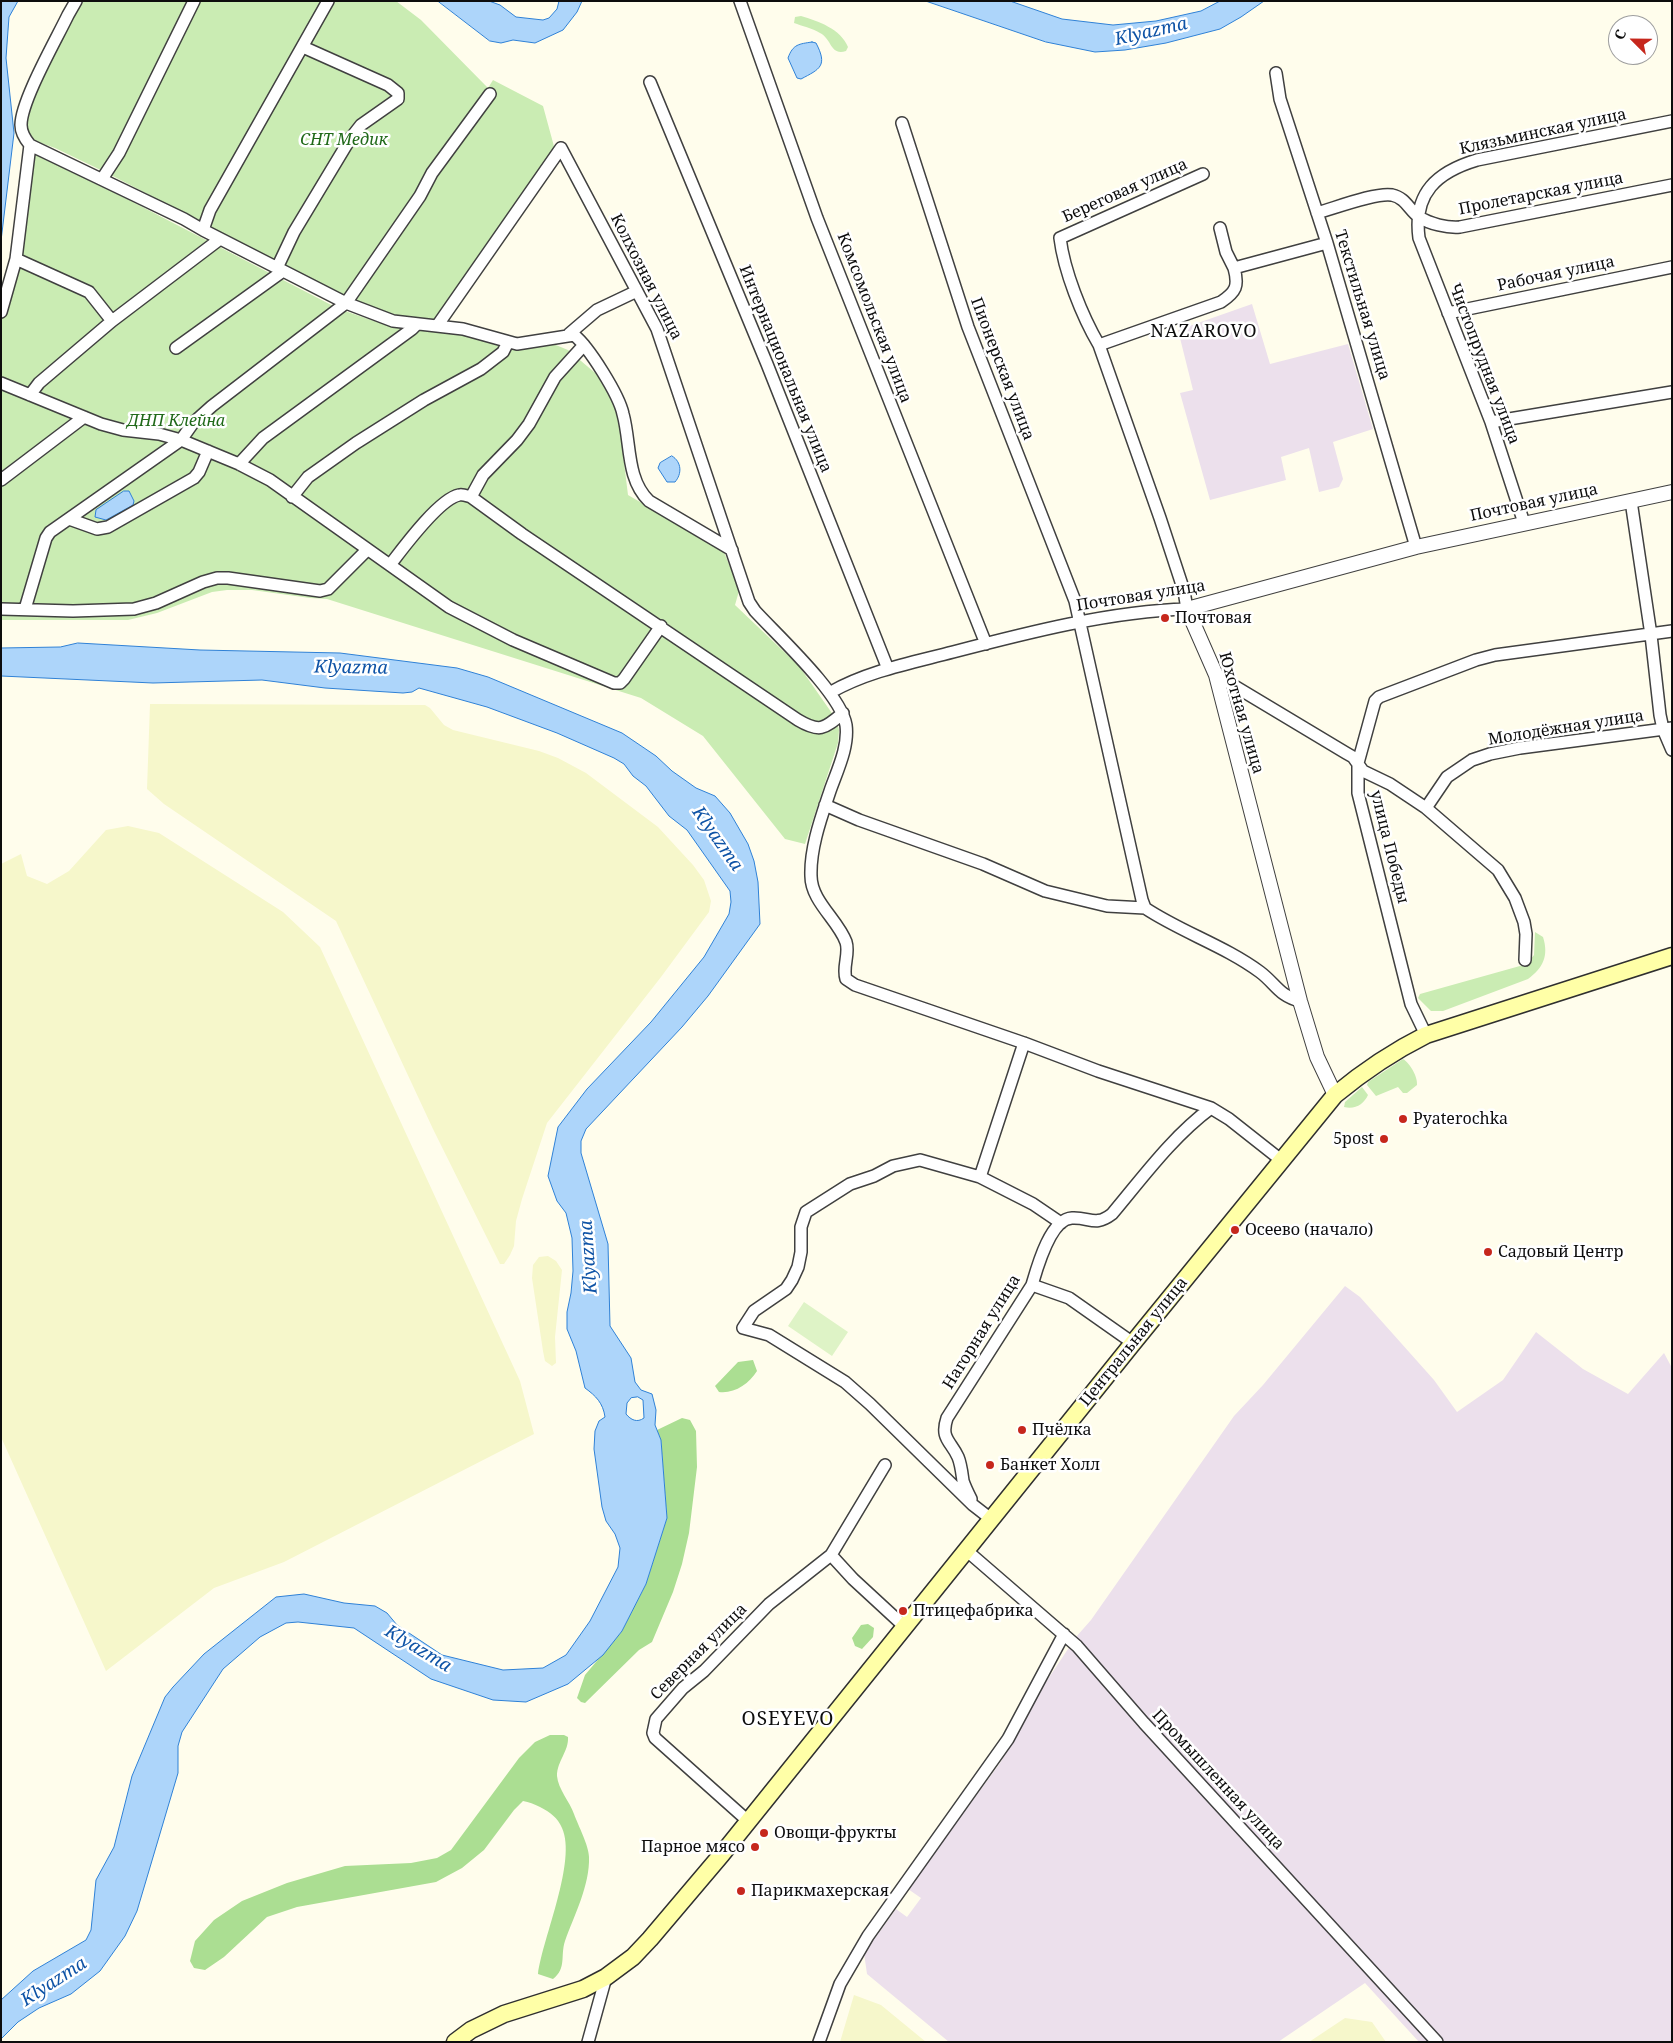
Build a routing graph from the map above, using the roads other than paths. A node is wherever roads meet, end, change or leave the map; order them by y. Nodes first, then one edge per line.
1 (76, 1) edge
2 (194, 1) edge
3 (328, 1) edge
4 (740, 1) edge
5 (304, 46) junction
6 (1276, 73) dead end
7 (650, 82) dead end
8 (490, 94) dead end
9 (1672, 121) edge
10 (902, 123) dead end
11 (30, 145) junction
12 (1203, 174) dead end
13 (102, 179) junction
14 (1672, 185) edge
15 (1317, 213) junction
16 (1418, 216) junction
17 (1220, 228) dead end
18 (203, 230) junction
19 (1060, 238) joint
20 (220, 239) junction
21 (1327, 242) junction
22 (16, 259) junction
23 (1672, 267) edge
24 (1234, 268) junction
25 (280, 270) junction
26 (637, 290) junction
27 (346, 303) junction
28 (1, 312) edge
29 (1448, 313) junction
30 (112, 321) junction
31 (417, 324) junction
32 (437, 326) junction
33 (569, 334) junction
34 (508, 342) junction
35 (584, 345) junction
36 (1098, 345) junction
37 (176, 348) dead end
38 (1, 383) edge
39 (1672, 392) edge
40 (30, 395) junction
41 (84, 418) junction
42 (1491, 422) junction
43 (181, 440) junction
44 (208, 451) junction
45 (239, 464) junction
46 (1, 480) edge
47 (1672, 492) edge
48 (292, 497) junction
49 (471, 497) junction
50 (1631, 501) junction
51 (69, 519) junction
52 (1524, 523) junction
53 (1416, 547) junction
54 (367, 550) junction
55 (732, 550) junction
56 (390, 565) junction
57 (1187, 609) junction
58 (1, 610) edge
59 (25, 610) junction
60 (1079, 623) junction
61 (661, 626) junction
62 (1672, 632) edge
63 (1651, 635) junction
64 (986, 644) junction
65 (888, 669) junction
66 (1216, 675) junction
67 (831, 692) junction
68 (843, 713) junction
69 (1667, 729) edge
70 (1672, 750) edge
71 (1358, 763) junction
72 (1426, 808) junction
73 (824, 809) junction
74 (1145, 908) junction
75 (1672, 956) edge
76 (1525, 960) dead end
77 (1300, 1001) junction
78 (1426, 1035) junction
79 (1024, 1043) junction
80 (1330, 1101) junction
81 (1211, 1108) junction
82 (1282, 1160) junction
83 (980, 1177) junction
84 (1061, 1223) junction
85 (1032, 1285) junction
86 (1133, 1343) junction
87 (885, 1465) dead end
88 (973, 1505) junction
89 (990, 1519) junction
90 (966, 1550) junction
91 (831, 1555) junction
92 (905, 1626) junction
93 (1064, 1634) junction
94 (748, 1821) junction
95 (606, 1977) junction
96 (454, 2042) edge
97 (588, 2042) edge
98 (819, 2042) edge
99 (1437, 2042) edge

1 - 11 street
2 - 13 street
3 - 5 street
4 - 64 street, Комсомольская улица
5 - 18 street
5 - 25 street
6 - 15 street, Текстильная улица
7 - 65 street, Интернациональная улица
8 - 27 street
9 - 16 street, Клязьминская улица
10 - 60 street, Пионерская улица
11 - 13 street
11 - 22 street
12 - 19 street, Береговая улица
13 - 18 street
14 - 16 street, Пролетарская улица
15 - 16 street
15 - 21 street, Текстильная улица
16 - 29 street, Чистопрудная улица
17 - 24 street
18 - 20 street
19 - 36 street, Юхотная улица
20 - 25 street
20 - 30 street
21 - 24 street
21 - 53 street, Текстильная улица
22 - 28 street
22 - 30 street
23 - 29 street, Рабочая улица
24 - 36 street
25 - 27 street
25 - 37 street
26 - 32 street, Колхозная улица
26 - 33 street
26 - 55 street, Колхозная улица
27 - 31 street
27 - 43 street
29 - 42 street, Чистопрудная улица
30 - 40 street
31 - 32 street
31 - 45 street
32 - 34 street
33 - 34 street
33 - 35 street
34 - 48 street
35 - 49 street
35 - 55 street
36 - 57 street, Юхотная улица
38 - 40 street
39 - 42 street
40 - 41 street
41 - 43 street
41 - 46 street
42 - 52 street, Чистопрудная улица
43 - 44 street
43 - 51 street
44 - 45 street
44 - 51 street
45 - 48 street
47 - 50 street, Почтовая улица
48 - 54 street
49 - 56 street
49 - 61 street
50 - 52 street, Почтовая улица
50 - 63 street
51 - 59 street
52 - 53 street, Почтовая улица
53 - 57 street, Почтовая улица
54 - 56 street
54 - 59 street
55 - 67 street, Колхозная улица
56 - 61 street
57 - 60 street, Почтовая улица
57 - 66 street, Юхотная улица
58 - 59 street
60 - 64 street, Почтовая улица
60 - 74 street, Пионерская улица
61 - 68 street
62 - 63 street, улица Победы
63 - 69 street
63 - 71 street, улица Победы
64 - 65 street, Почтовая улица
65 - 67 street, Почтовая улица
66 - 71 street
66 - 77 street, Юхотная улица
67 - 68 street
68 - 73 street
69 - 70 street
69 - 72 street, Молодёжная улица
71 - 72 street
71 - 78 street, улица Победы
72 - 76 street
73 - 74 street
73 - 79 street
74 - 77 street
75 - 78 main road, Центральная улица
77 - 80 street, Юхотная улица
78 - 80 main road, Центральная улица
79 - 81 street
79 - 83 street
80 - 82 main road, Центральная улица
81 - 82 street
81 - 84 street
82 - 86 main road, Центральная улица
83 - 84 street
83 - 88 street
84 - 85 street, Нагорная улица
85 - 86 street
85 - 88 street, Нагорная улица
86 - 89 main road, Центральная улица
87 - 91 street, Северная улица
88 - 89 street
89 - 90 main road, Центральная улица
90 - 92 main road, Центральная улица
90 - 93 street, Промышленная улица
91 - 92 street
91 - 94 street, Северная улица
92 - 94 main road, Центральная улица
93 - 98 street
93 - 99 street, Промышленная улица
94 - 95 main road, Центральная улица
95 - 96 main road, Центральная улица
95 - 97 street

